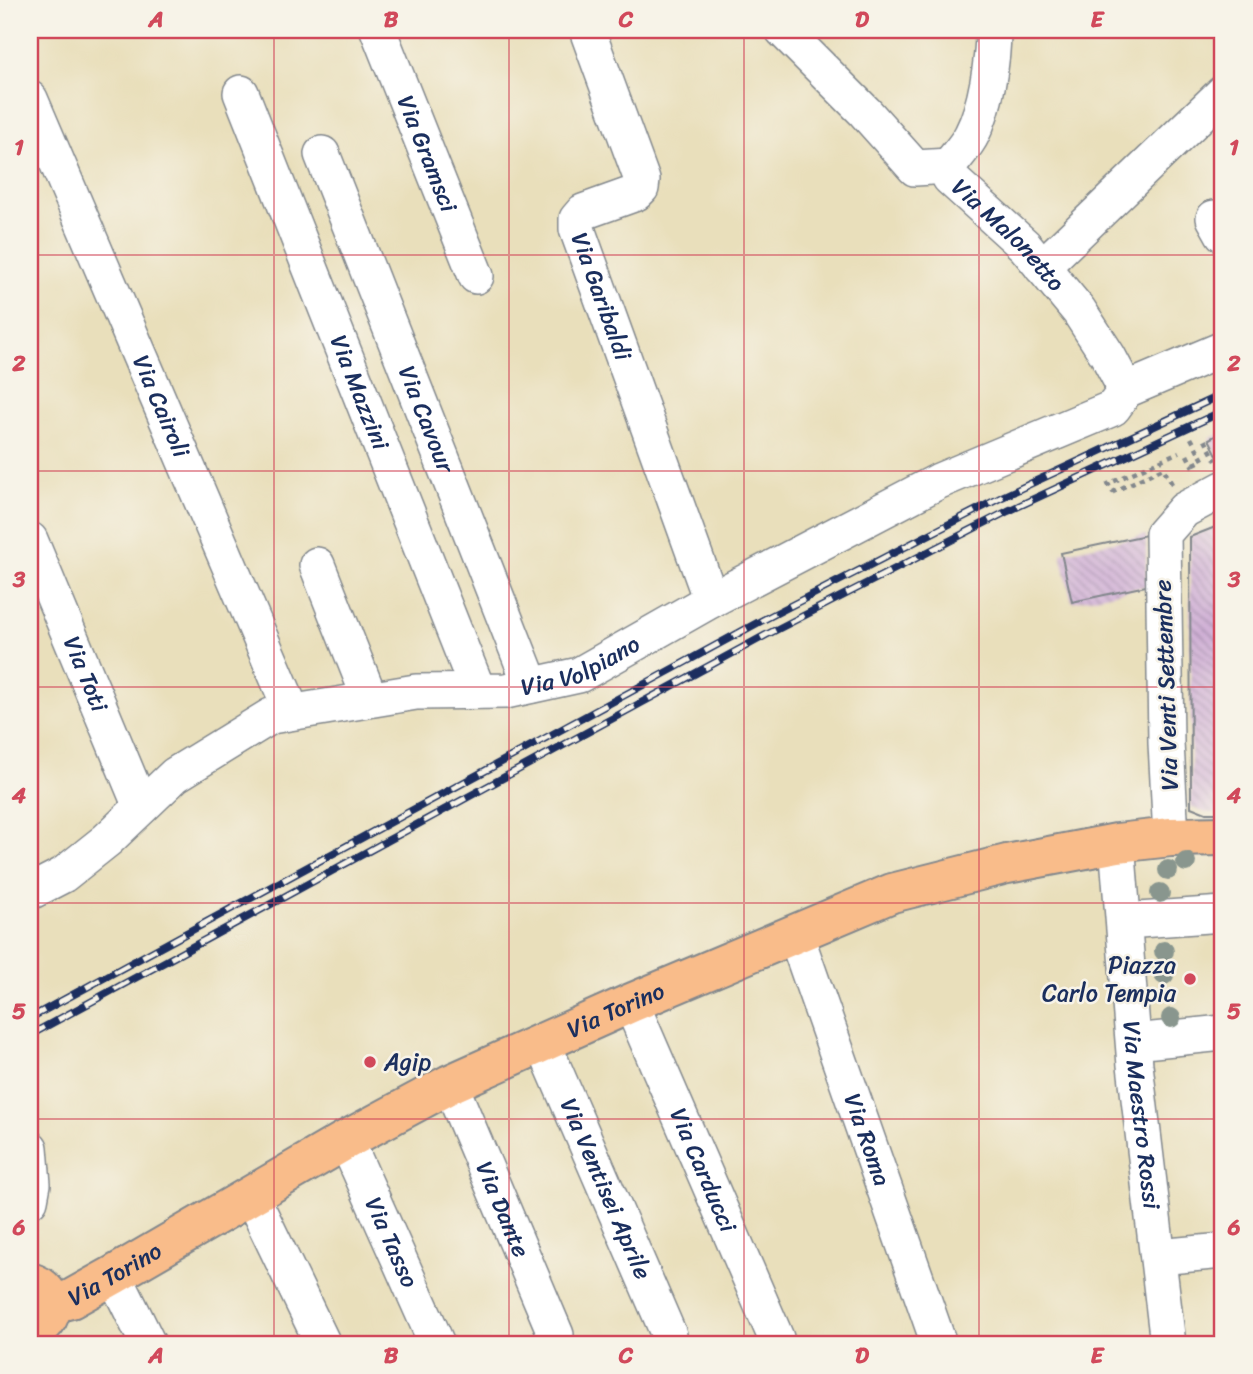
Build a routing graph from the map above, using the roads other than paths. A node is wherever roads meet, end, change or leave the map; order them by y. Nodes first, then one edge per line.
1 (378, 30) edge
2 (587, 30) edge
3 (783, 30) edge
4 (993, 30) edge
5 (241, 93) dead end
6 (1223, 93) edge
7 (30, 99) edge
8 (322, 154) dead end
9 (949, 166) junction
10 (1042, 267) junction
11 (476, 276) dead end
12 (1223, 349) edge
13 (1126, 390) junction
14 (1214, 478) edge
15 (30, 540) edge
16 (317, 565) dead end
17 (711, 600) junction
18 (531, 685) junction
19 (478, 691) junction
20 (370, 699) junction
21 (292, 712) junction
22 (141, 807) junction
23 (1223, 836) edge
24 (1171, 837) junction
25 (1117, 843) junction
26 (30, 892) edge
27 (1223, 914) edge
28 (1125, 921) junction
29 (795, 933) junction
30 (631, 1003) junction
31 (1223, 1032) edge
32 (542, 1041) junction
33 (1134, 1042) junction
34 (450, 1084) junction
35 (346, 1140) junction
36 (30, 1148) edge
37 (251, 1195) junction
38 (30, 1200) edge
39 (1223, 1251) edge
40 (1158, 1257) junction
41 (114, 1275) junction
42 (37, 1306) edge
43 (556, 1335) dead end
44 (669, 1335) dead end
45 (776, 1338) dead end
46 (148, 1344) edge
47 (323, 1344) edge
48 (437, 1344) edge
49 (939, 1344) edge
50 (1168, 1344) edge

1 - 11 street, Via Gramsci
2 - 17 street, Via Garibaldi
3 - 9 street
4 - 9 street, Via Malonetto
5 - 19 street, Via Mazzini
6 - 10 street
7 - 21 street, Via Cairoli
8 - 18 street, Via Cavour
9 - 10 street, Via Malonetto
10 - 13 street, Via Malonetto
12 - 13 street, Via Volpiano
13 - 17 street, Via Volpiano
14 - 24 street, Via Venti Settembre
15 - 22 street, Via Toti
16 - 20 street
17 - 18 street, Via Volpiano
18 - 19 street, Via Volpiano
19 - 20 street, Via Volpiano
20 - 21 street, Via Volpiano
21 - 22 street, Via Volpiano
22 - 26 street, Via Volpiano
23 - 24 main road, Via Torino
24 - 25 main road, Via Torino
25 - 28 street, Via Maestro Rossi
25 - 29 main road, Via Torino
27 - 28 street
28 - 33 street, Via Maestro Rossi
29 - 30 main road, Via Torino
29 - 49 street, Via Roma
30 - 32 main road, Via Torino
30 - 45 street, Via Carducci
31 - 33 street
32 - 34 main road, Via Torino
32 - 44 street, Via Ventisei Aprile
33 - 40 street, Via Maestro Rossi
34 - 35 main road, Via Torino
34 - 43 street, Via Dante
35 - 37 main road, Via Torino
35 - 48 street, Via Tasso
36 - 38 street
37 - 41 main road, Via Torino
37 - 47 street
39 - 40 street
40 - 50 street, Via Maestro Rossi
41 - 42 main road, Via Torino
41 - 46 street

